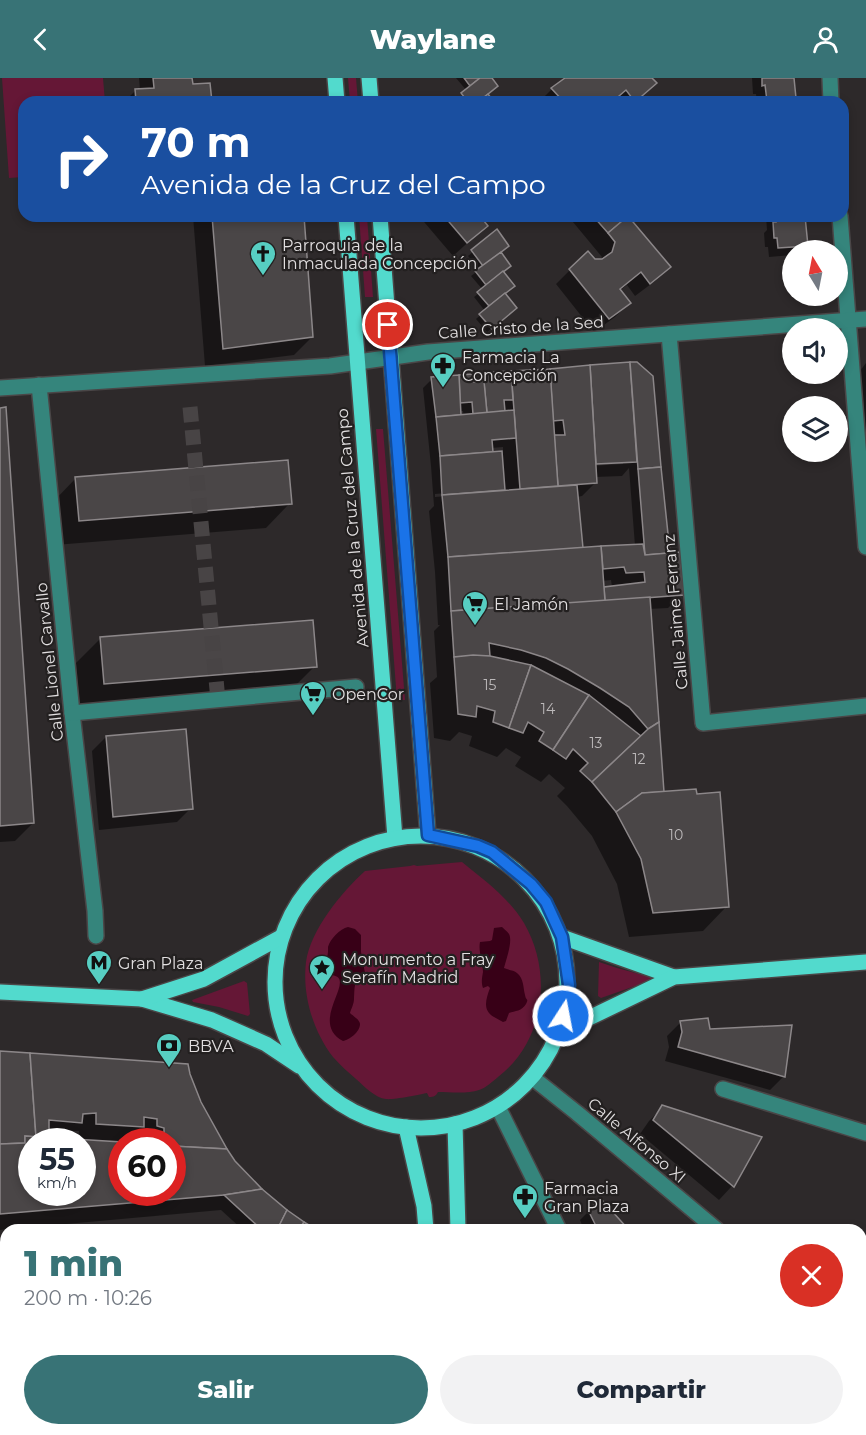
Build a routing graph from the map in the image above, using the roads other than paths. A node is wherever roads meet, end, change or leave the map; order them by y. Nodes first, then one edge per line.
1 (335, 78) edge
2 (369, 78) edge
3 (830, 78) edge
4 (336, 96) edge
5 (370, 96) edge
6 (831, 96) edge
7 (346, 222) edge
8 (380, 222) edge
9 (840, 222) edge
10 (848, 318) edge
11 (866, 319) edge
12 (848, 320) joint
13 (782, 325) edge
14 (669, 334) junction
15 (391, 357) junction
16 (357, 362) junction
17 (39, 385) junction
18 (0, 388) edge
19 (864, 508) edge
20 (866, 547) edge
21 (356, 687) dead end
22 (866, 706) edge
23 (72, 713) junction
24 (428, 835) junction
25 (395, 837) junction
26 (96, 936) dead end
27 (281, 937) junction
28 (562, 937) junction
29 (866, 962) edge
30 (674, 977) junction
31 (0, 992) edge
32 (142, 999) junction
33 (560, 1032) junction
34 (304, 1070) junction
35 (533, 1078) junction
36 (723, 1089) dead end
37 (498, 1107) junction
38 (455, 1124) junction
39 (406, 1127) junction
40 (866, 1133) edge
41 (426, 1224) edge
42 (458, 1224) edge
43 (556, 1224) edge
44 (710, 1224) edge

1 - 4 main road
2 - 5 main road
3 - 6 street
7 - 16 main road, Avenida de la Cruz del Campo
8 - 15 main road
9 - 10 street
11 - 12 street, Calle Cristo de la Sed
12 - 19 street
13 - 14 street, Calle Cristo de la Sed
14 - 15 street, Calle Cristo de la Sed
14 - 22 street, Calle Jaime Ferranz
15 - 16 street, Calle Cristo de la Sed
15 - 24 main road
16 - 17 street, Calle Cristo de la Sed
16 - 25 main road, Avenida de la Cruz del Campo
17 - 18 street, Calle Cristo de la Sed
17 - 23 street, Calle Lionel Carvallo
19 - 20 street
21 - 23 street
23 - 26 street, Calle Lionel Carvallo
24 - 25 main road
24 - 28 main road
25 - 27 main road
27 - 32 main road
27 - 34 main road
28 - 30 main road
28 - 33 main road
29 - 30 main road
30 - 33 main road
31 - 32 main road
32 - 34 main road
33 - 35 main road
34 - 39 main road
35 - 37 main road
35 - 44 street, Calle Alfonso XI
36 - 40 street
37 - 38 main road
37 - 43 street
38 - 39 main road
38 - 42 main road
39 - 41 main road

